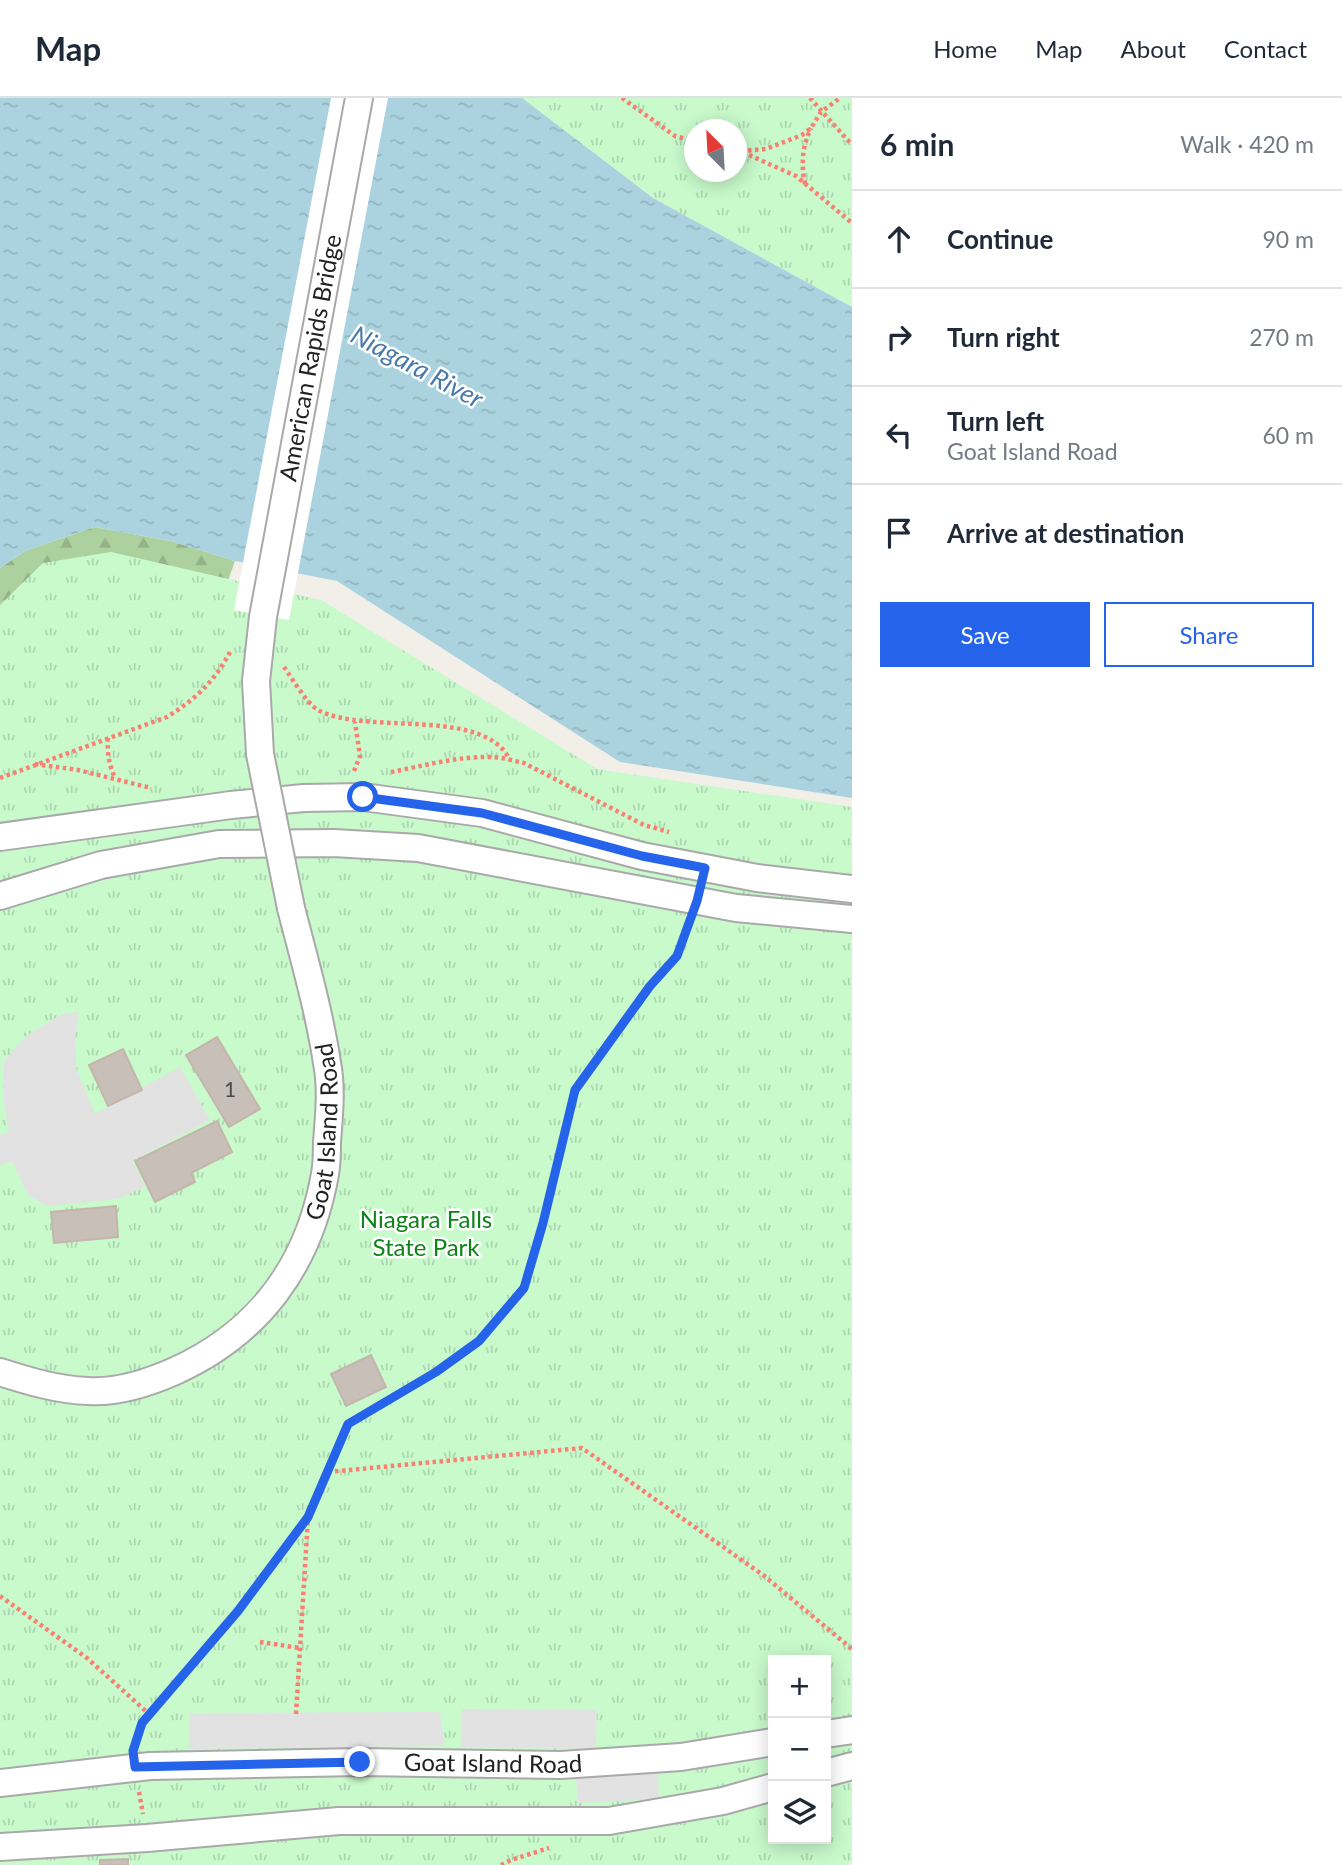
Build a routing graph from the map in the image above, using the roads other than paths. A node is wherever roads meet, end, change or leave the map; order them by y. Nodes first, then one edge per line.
1 (359, 98) edge
2 (263, 617) joint
3 (0, 836) edge
4 (852, 889) edge
5 (0, 895) edge
6 (852, 919) edge
7 (0, 1372) edge
8 (852, 1730) edge
9 (831, 1733) edge
10 (768, 1743) edge
11 (852, 1766) edge
12 (831, 1772) edge
13 (0, 1783) edge
14 (768, 1788) edge
15 (0, 1847) edge

1 - 2 street, American Rapids Bridge
2 - 7 street, Goat Island Road, bridge
3 - 4 street
5 - 6 street
8 - 9 street
10 - 13 street, Goat Island Road
11 - 12 street
14 - 15 street

